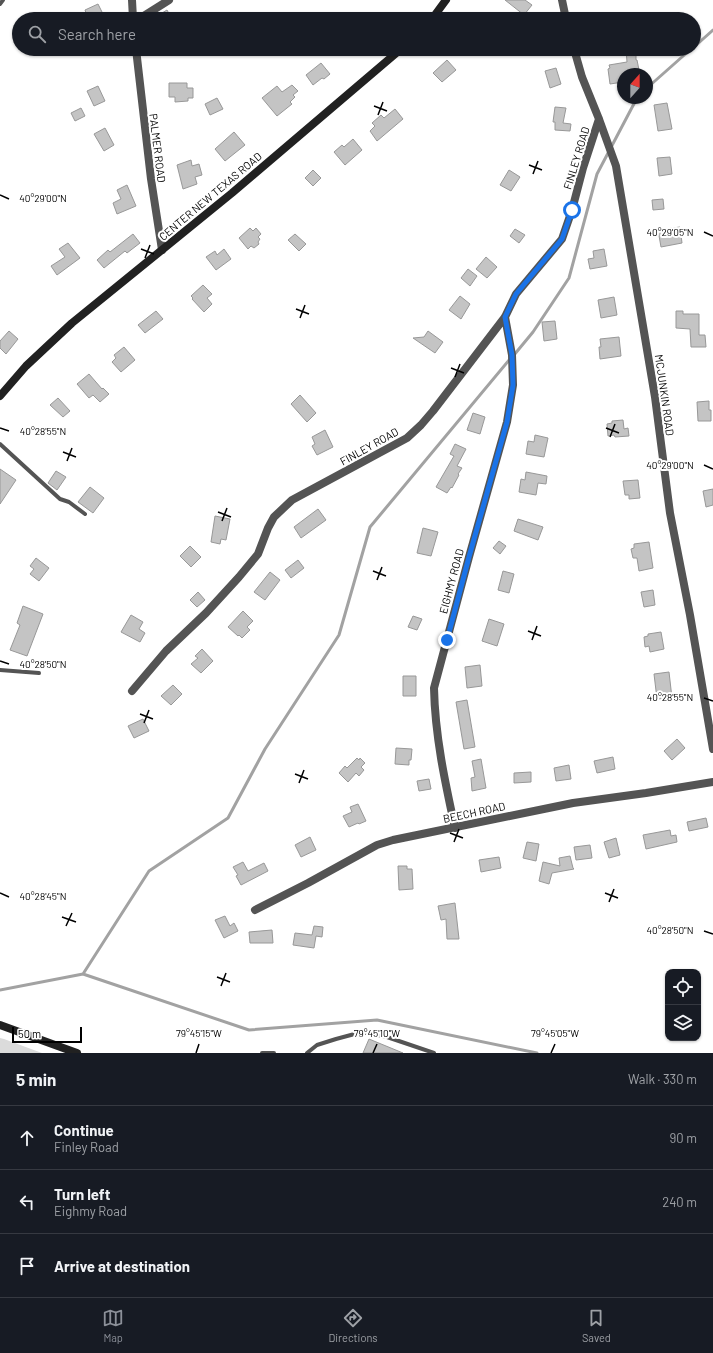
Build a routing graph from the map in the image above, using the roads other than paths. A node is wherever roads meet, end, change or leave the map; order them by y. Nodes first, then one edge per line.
1 (3, 0) edge
2 (132, 0) edge
3 (169, 0) edge
4 (446, 0) edge
5 (562, 0) edge
6 (0, 4) edge
7 (133, 12) edge
8 (150, 12) edge
9 (437, 12) edge
10 (565, 12) edge
11 (137, 56) edge
12 (393, 56) edge
13 (576, 56) edge
14 (599, 119) junction
15 (162, 250) junction
16 (505, 317) junction
17 (0, 396) edge
18 (0, 444) edge
19 (85, 514) dead end
20 (0, 670) edge
21 (39, 672) dead end
22 (132, 691) dead end
23 (713, 749) edge
24 (713, 782) edge
25 (455, 828) junction
26 (255, 910) dead end
27 (0, 1025) edge
28 (77, 1053) edge
29 (262, 1053) edge
30 (274, 1053) edge
31 (307, 1053) edge
32 (434, 1053) edge

1 - 6 lane
2 - 7 street
3 - 8 street
4 - 9 street
5 - 10 street
11 - 15 street, PALMER ROAD
12 - 15 street, CENTER NEW TEXAS ROAD
13 - 14 street, MCJUNKIN ROAD
14 - 16 street, FINLEY ROAD
14 - 23 street, MCJUNKIN ROAD
15 - 17 street, CENTER NEW TEXAS ROAD
16 - 22 street, FINLEY ROAD
16 - 25 street, EIGHMY ROAD
18 - 19 lane
20 - 21 lane
24 - 25 street, BEECH ROAD
25 - 26 street, BEECH ROAD
27 - 28 street
29 - 30 lane
31 - 32 lane

